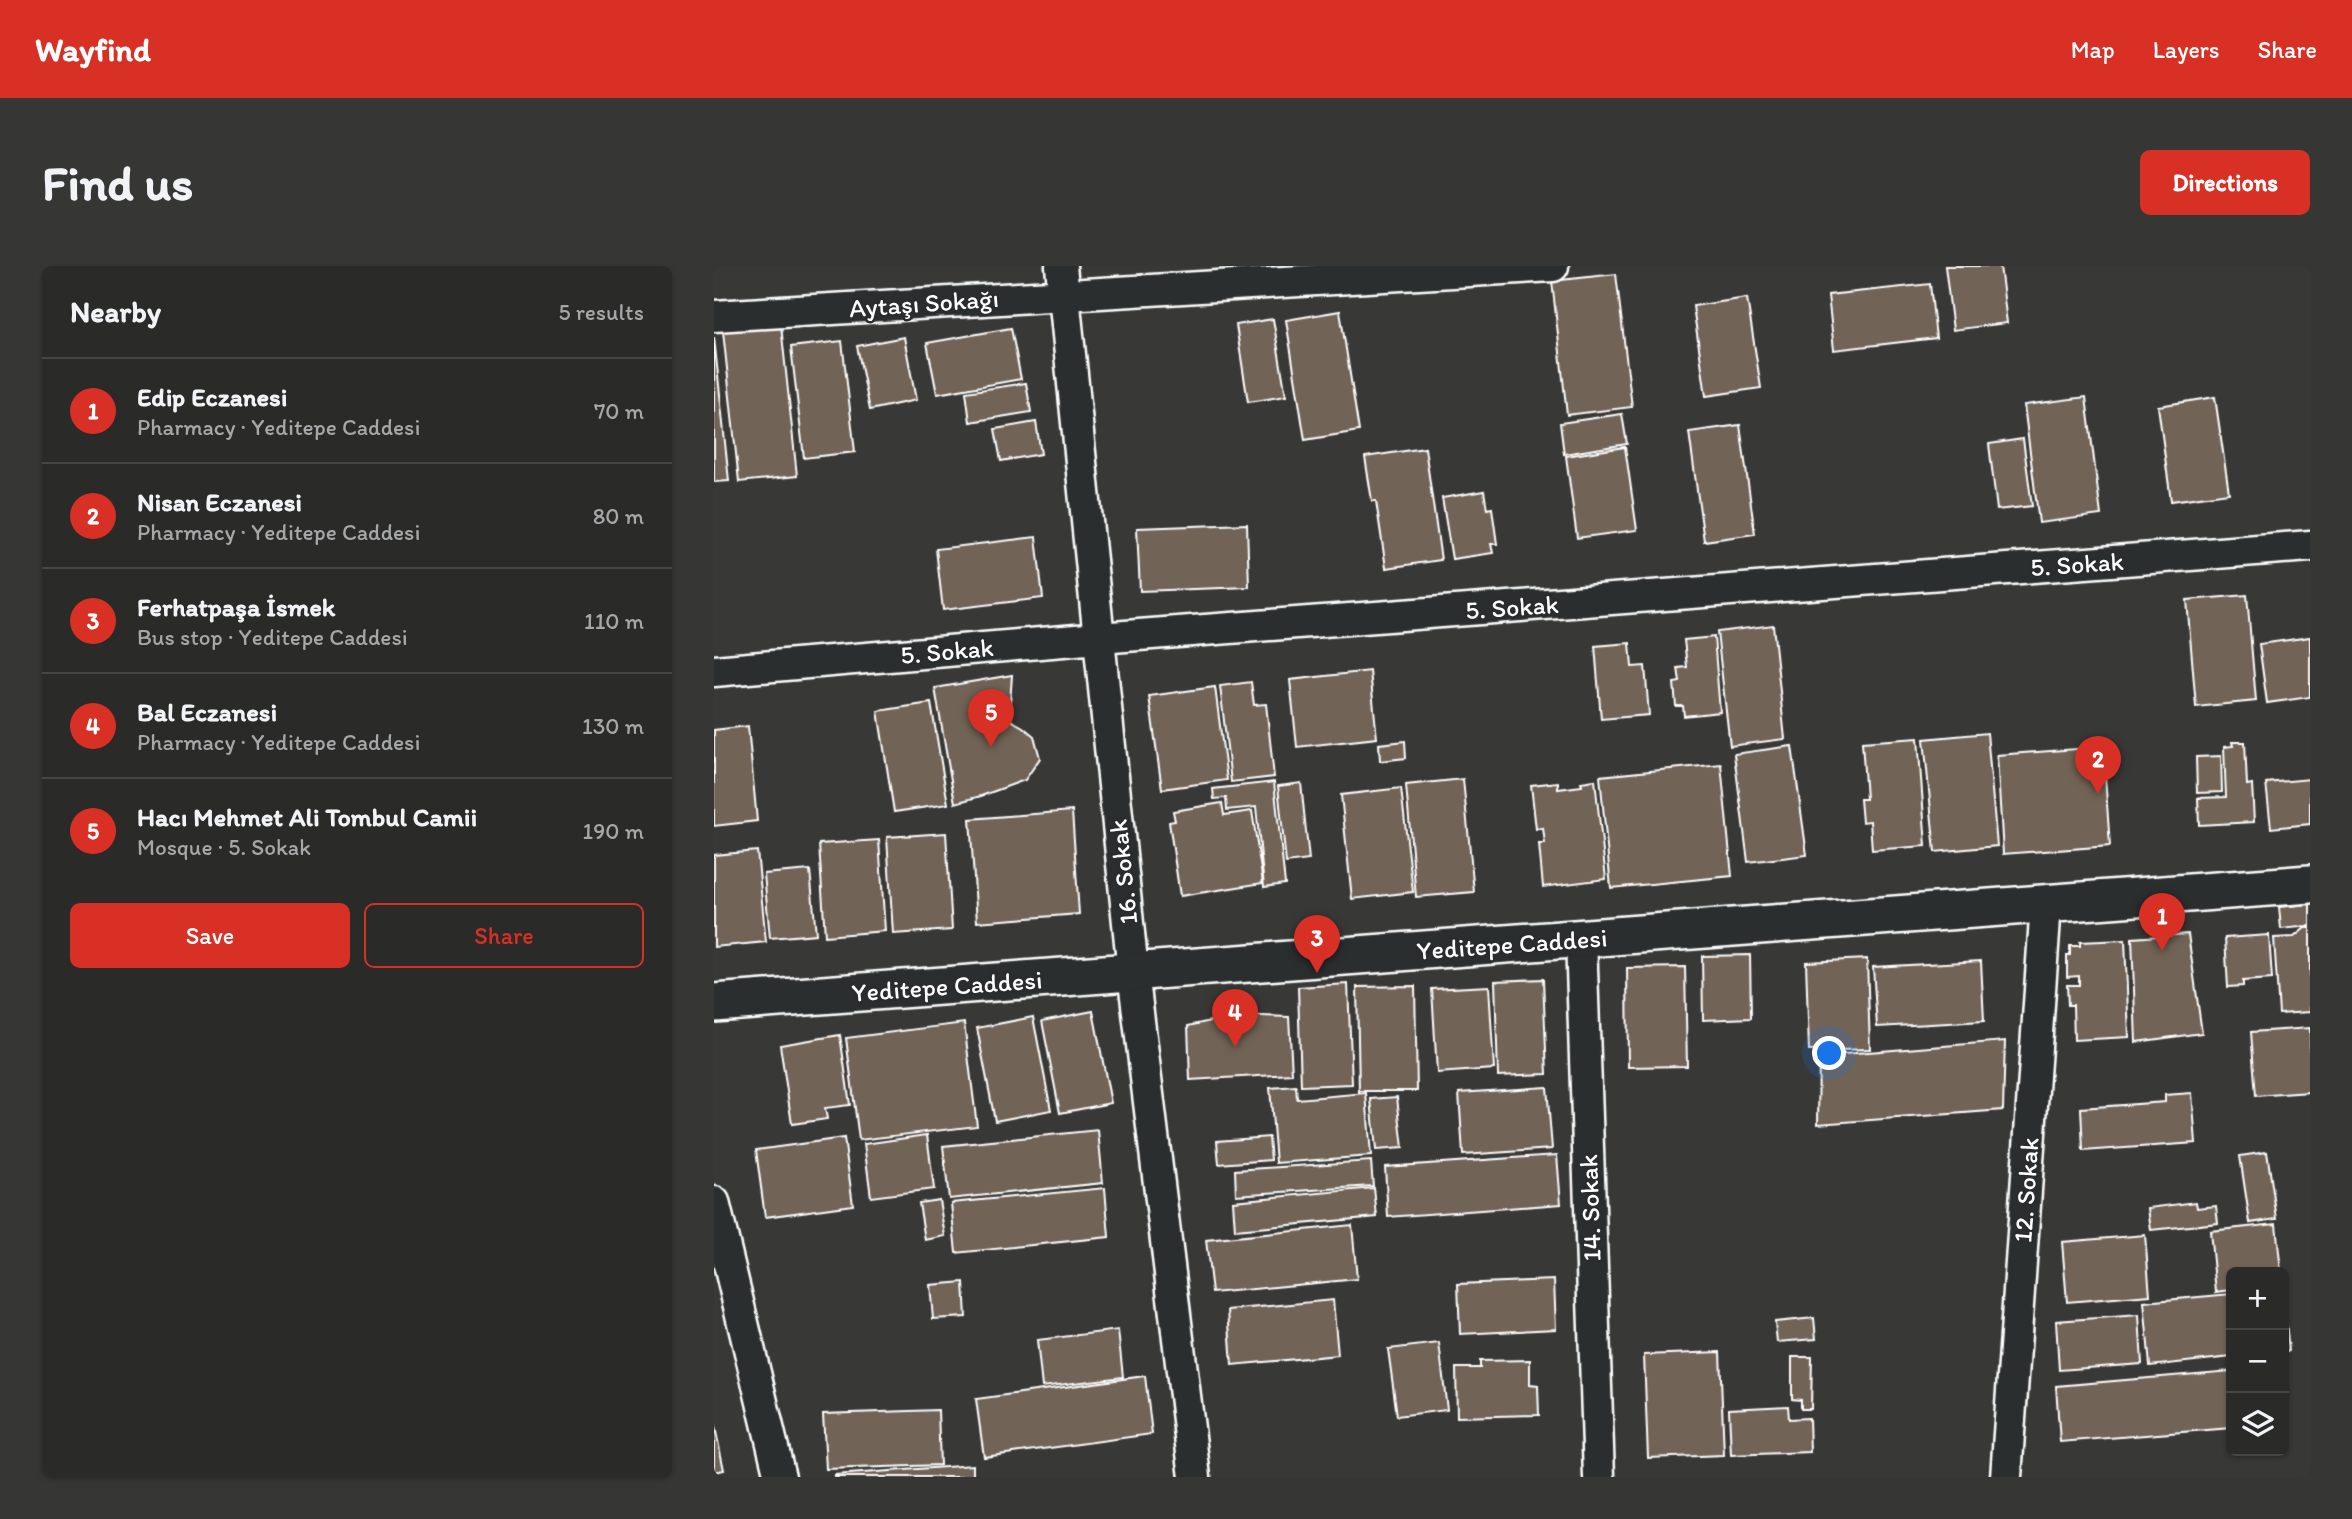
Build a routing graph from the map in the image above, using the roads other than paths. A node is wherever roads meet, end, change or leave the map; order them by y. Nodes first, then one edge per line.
1 (1553, 266) edge
2 (1063, 280) edge
3 (714, 316) edge
4 (2310, 546) edge
5 (1099, 638) junction
6 (714, 671) edge
7 (2310, 884) edge
8 (2046, 904) junction
9 (1581, 939) junction
10 (1133, 972) junction
11 (714, 1003) edge
12 (714, 1202) edge
13 (780, 1477) edge
14 (1195, 1477) edge
15 (1599, 1477) edge
16 (2006, 1477) edge

1 - 2 street, Aytaşı Sokağı
2 - 3 street, Aytaşı Sokağı
2 - 5 street, 16. Sokak
4 - 5 street, 5. Sokak
5 - 6 street, 5. Sokak
5 - 10 street, 16. Sokak
7 - 8 street, Yeditepe Caddesi
8 - 9 street, Yeditepe Caddesi
8 - 16 street, 12. Sokak
9 - 10 street, Yeditepe Caddesi
9 - 15 street, 14. Sokak
10 - 11 street, Yeditepe Caddesi
10 - 14 street, 16. Sokak
12 - 13 street

